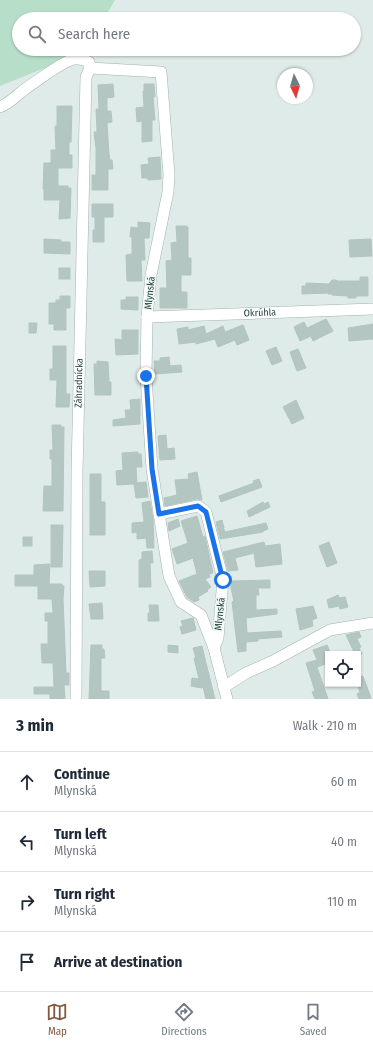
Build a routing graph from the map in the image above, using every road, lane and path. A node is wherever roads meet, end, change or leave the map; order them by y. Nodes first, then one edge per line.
1 (90, 68) junction
2 (0, 107) edge
3 (373, 309) edge
4 (147, 317) junction
5 (159, 514) junction
6 (373, 623) edge
7 (214, 648) junction
8 (224, 687) junction
9 (76, 699) edge
10 (227, 699) edge

1 - 2 street
1 - 4 street, Mlynská
1 - 9 street, Záhradnícka
3 - 4 street, Okrúhla
4 - 5 street, Mlynská
5 - 7 street, Mlynská
5 - 7 street, Mlynská
6 - 8 street
7 - 8 street, Mlynská
8 - 10 street, Mlynská

